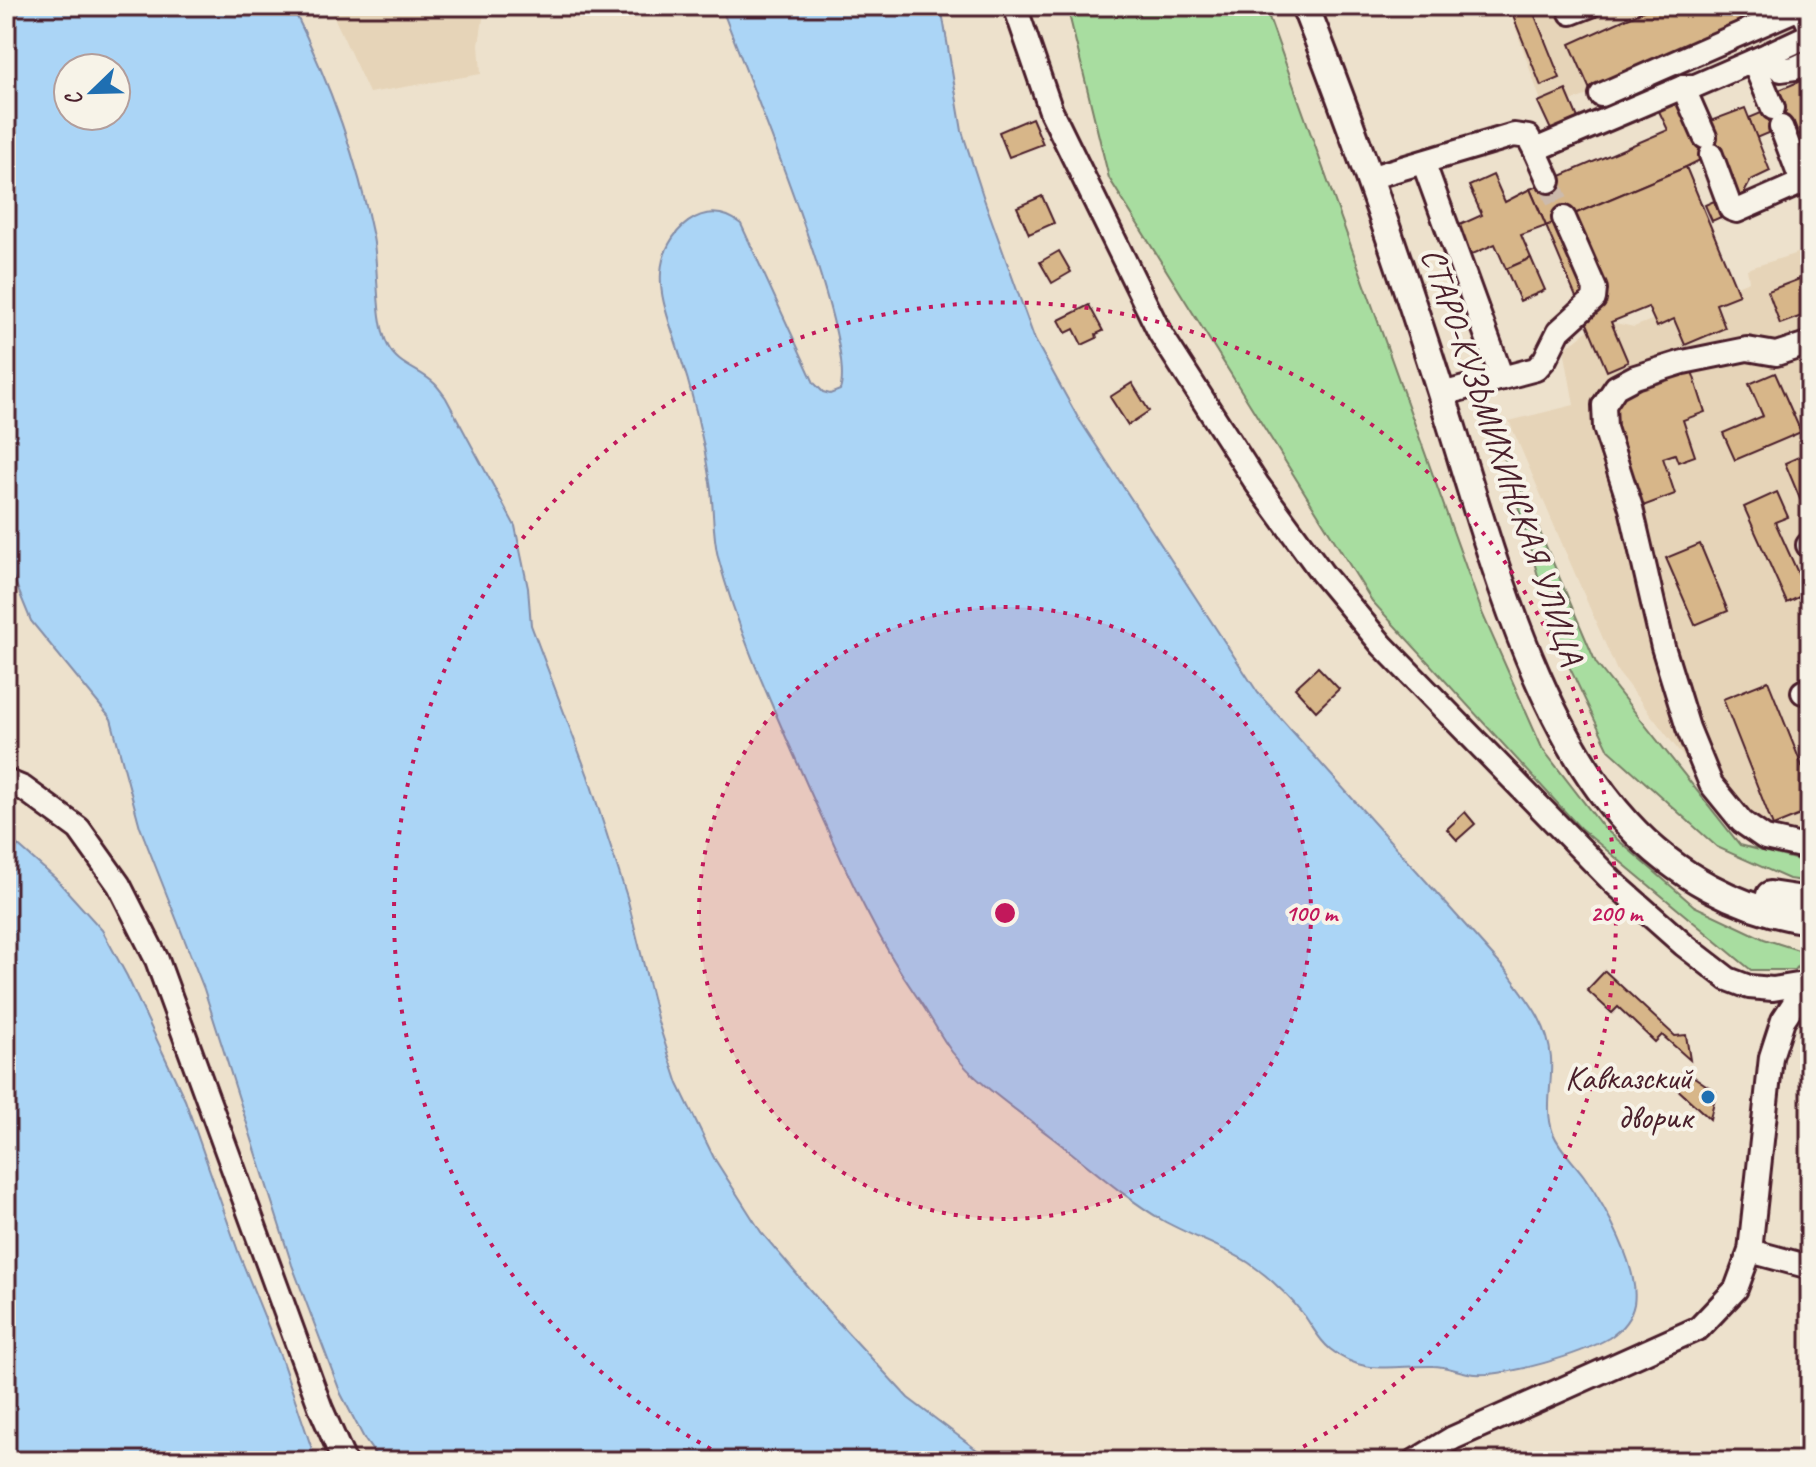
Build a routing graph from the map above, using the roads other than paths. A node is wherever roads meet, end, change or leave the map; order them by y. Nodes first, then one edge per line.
1 (1015, 6) edge
2 (1305, 6) edge
3 (1810, 27) edge
4 (1810, 35) edge
5 (1761, 58) junction
6 (1802, 65) edge
7 (1683, 87) junction
8 (1601, 95) dead end
9 (1535, 150) junction
10 (1424, 164) junction
11 (1369, 178) junction
12 (1806, 180) edge
13 (1549, 181) tunnel mouth
14 (1564, 218) tunnel mouth
15 (1810, 343) edge
16 (1502, 378) junction
17 (1442, 394) junction
18 (6, 781) edge
19 (1810, 848) edge
20 (1703, 883) junction
21 (1810, 901) edge
22 (1810, 920) edge
23 (1808, 984) edge
24 (1750, 1251) junction
25 (1810, 1267) edge
26 (344, 1461) edge
27 (1415, 1461) edge

1 - 23 street
2 - 11 main road, СТАРО-КУЗЬМИХИНСКАЯ УЛИЦА
3 - 8 street
4 - 5 street
5 - 6 street
5 - 7 street
5 - 12 street
7 - 9 street
7 - 12 street
9 - 10 street
9 - 13 street
10 - 11 street
10 - 16 street
11 - 17 main road, СТАРО-КУЗЬМИХИНСКАЯ УЛИЦА
14 - 16 street
15 - 19 street
16 - 17 street
17 - 20 main road, СТАРО-КУЗЬМИХИНСКАЯ УЛИЦА
18 - 26 street
20 - 21 main road, СТАРО-КУЗЬМИХИНСКАЯ УЛИЦА
20 - 22 main road, СТАРО-КУЗЬМИХИНСКАЯ УЛИЦА
23 - 24 street
24 - 25 street
24 - 27 street

